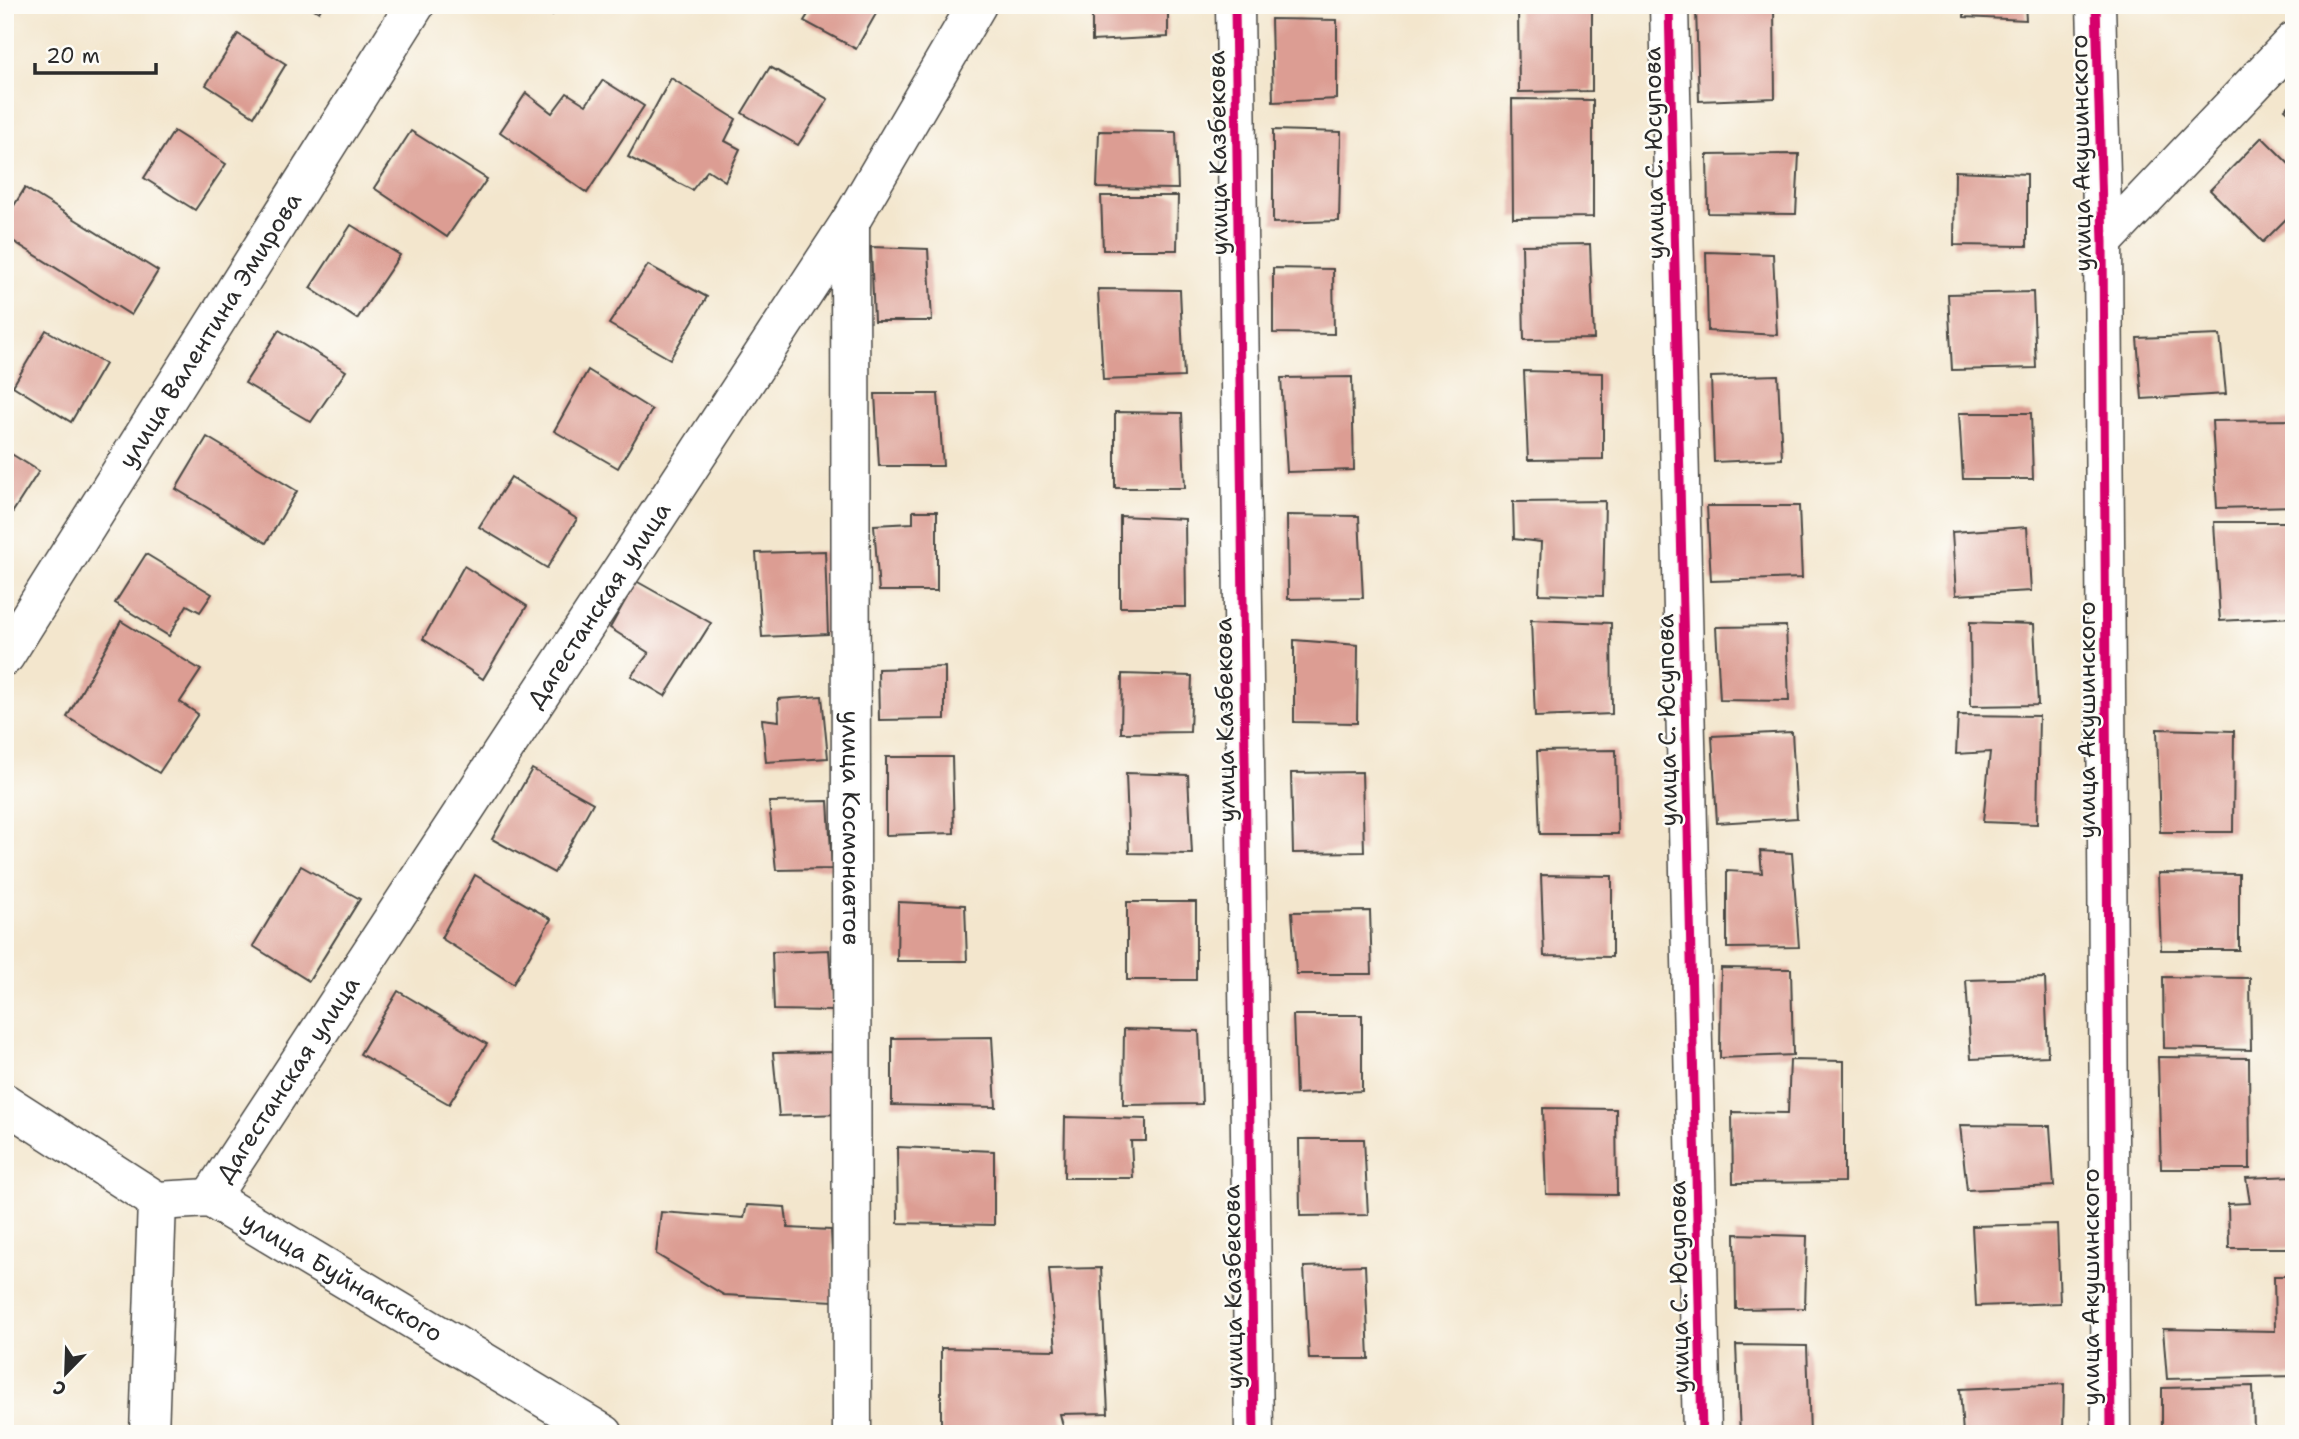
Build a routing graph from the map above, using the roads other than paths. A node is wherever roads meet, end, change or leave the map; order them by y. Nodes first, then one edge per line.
1 (415, 5) edge
2 (977, 5) edge
3 (1235, 5) edge
4 (1670, 5) edge
5 (2096, 5) edge
6 (2294, 41) edge
7 (850, 222) junction
8 (2103, 242) junction
9 (5, 656) edge
10 (5, 1103) edge
11 (210, 1198) junction
12 (157, 1200) junction
13 (149, 1434) edge
14 (604, 1434) edge
15 (852, 1434) edge
16 (1254, 1434) edge
17 (1702, 1434) edge
18 (2111, 1434) edge

1 - 9 street, улица Валентина Эмирова
2 - 7 street, Дагестанская улица
3 - 16 street, улица Казбекова
4 - 17 street, улица С. Юсупова
5 - 8 street, улица Акушинского
6 - 8 street
7 - 11 street, Дагестанская улица
7 - 15 street, улица Космонавтов
8 - 18 street, улица Акушинского
10 - 12 street
11 - 12 street
11 - 14 street, улица Буйнакского
12 - 13 street

